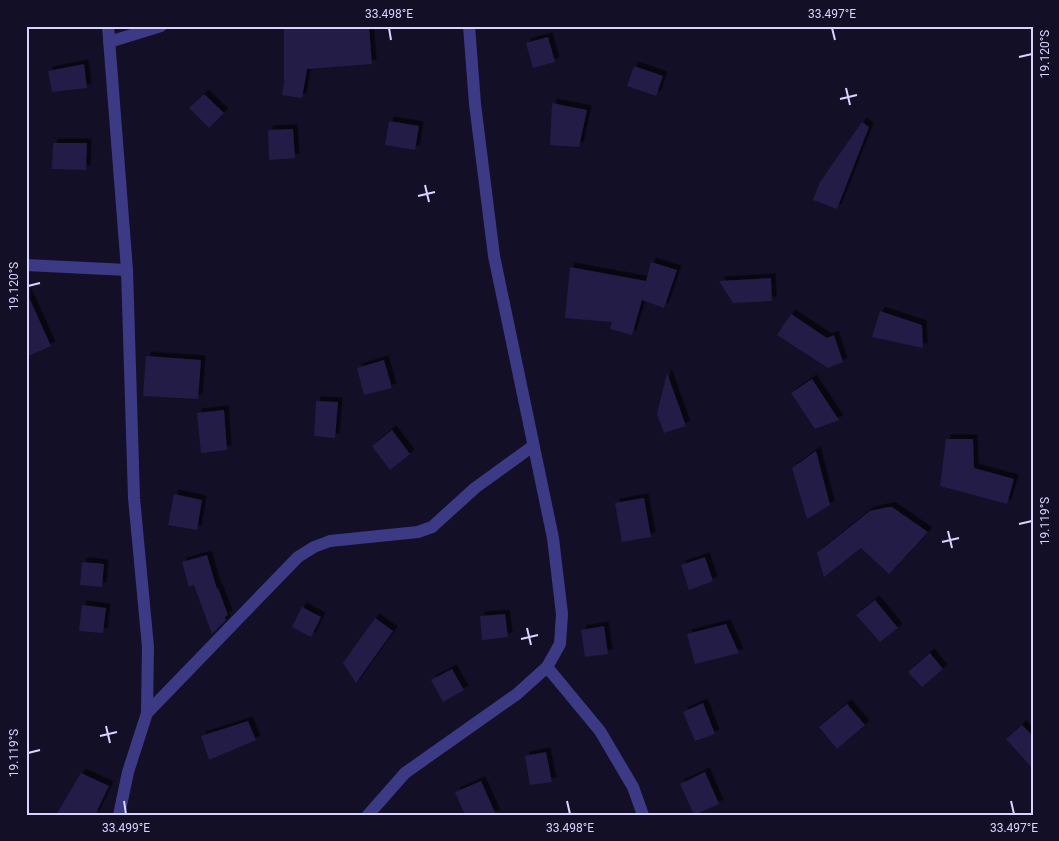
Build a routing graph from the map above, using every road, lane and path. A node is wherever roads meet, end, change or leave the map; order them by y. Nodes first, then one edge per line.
1 (108, 26) edge
2 (161, 26) edge
3 (469, 26) edge
4 (109, 42) junction
5 (26, 265) edge
6 (127, 270) junction
7 (533, 446) junction
8 (547, 667) junction
9 (147, 713) junction
10 (119, 815) edge
11 (368, 815) edge
12 (644, 815) edge

1 - 4 street
2 - 4 street
3 - 7 street
4 - 6 street
5 - 6 street
6 - 9 street
7 - 8 street
7 - 9 street
8 - 11 street
8 - 12 street
9 - 10 street

